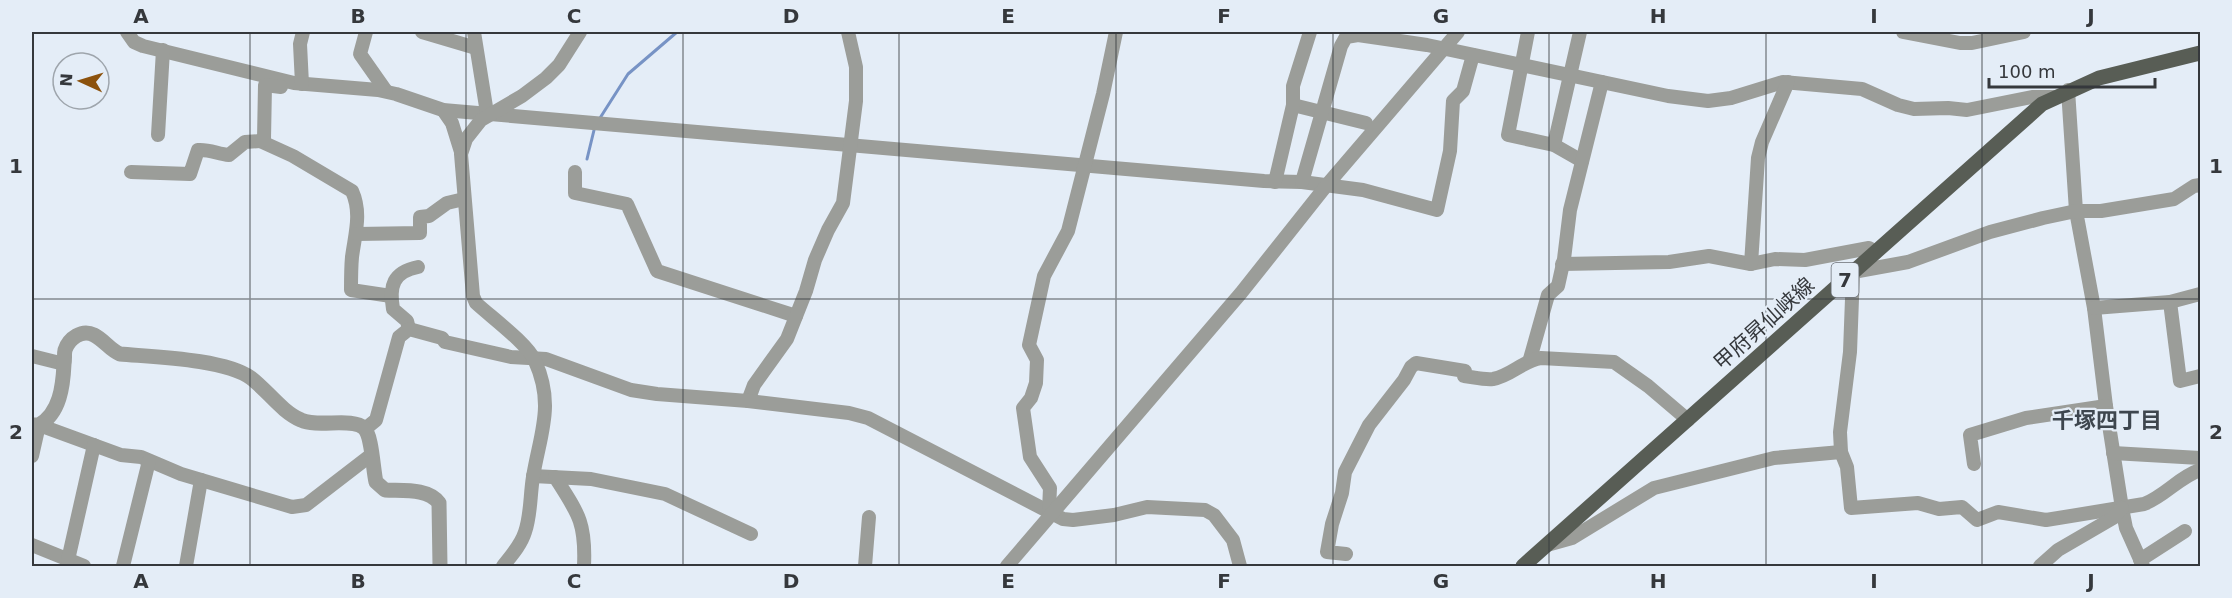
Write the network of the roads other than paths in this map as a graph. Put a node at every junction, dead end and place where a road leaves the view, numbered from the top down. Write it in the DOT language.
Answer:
graph roads {
  1 [pos="127,32"];
  2 [pos="303,32"];
  3 [pos="366,32"];
  4 [pos="422,32"];
  5 [pos="474,32"];
  6 [pos="580,32"];
  7 [pos="848,32"];
  8 [pos="1116,32"];
  9 [pos="1310,32"];
  10 [pos="1458,32"];
  11 [pos="1528,32"];
  12 [pos="1580,32"];
  13 [pos="1904,32"];
  14 [pos="2024,32"];
  15 [pos="476,48"];
  16 [pos="1443,48"];
  17 [pos="163,50"];
  18 [pos="2200,53"];
  19 [pos="1473,55"];
  20 [pos="1522,65"];
  21 [pos="1571,75"];
  22 [pos="1602,82"];
  23 [pos="1788,82"];
  24 [pos="296,83"];
  25 [pos="386,91"];
  26 [pos="2062,94"];
  27 [pos="1293,105"];
  28 [pos="443,110"];
  29 [pos="1322,111"];
  30 [pos="490,113"];
  31 [pos="1366,123"];
  32 [pos="158,135"];
  33 [pos="260,141"];
  34 [pos="848,146"];
  35 [pos="1554,146"];
  36 [pos="461,154"];
  37 [pos="1582,161"];
  38 [pos="1085,166"];
  39 [pos="131,172"];
  40 [pos="575,172"];
  41 [pos="1275,182"];
  42 [pos="1302,182"];
  43 [pos="2199,185"];
  44 [pos="1326,186"];
  45 [pos="464,199"];
  46 [pos="2200,200"];
  47 [pos="2076,211"];
  48 [pos="357,234"];
  49 [pos="1875,253"];
  50 [pos="1562,264"];
  51 [pos="1751,264"];
  52 [pos="418,267"];
  53 [pos="1853,272"];
  54 [pos="2200,294"];
  55 [pos="391,296"];
  56 [pos="2170,302"];
  57 [pos="2094,308"];
  58 [pos="796,316"];
  59 [pos="409,329"];
  60 [pos="32,356"];
  61 [pos="535,359"];
  62 [pos="1530,360"];
  63 [pos="64,364"];
  64 [pos="2200,376"];
  65 [pos="748,400"];
  66 [pos="2106,406"];
  67 [pos="1688,420"];
  68 [pos="35,425"];
  69 [pos="365,429"];
  70 [pos="94,445"];
  71 [pos="1841,452"];
  72 [pos="2113,453"];
  73 [pos="371,455"];
  74 [pos="32,456"];
  75 [pos="2200,458"];
  76 [pos="149,461"];
  77 [pos="1974,464"];
  78 [pos="2200,470"];
  79 [pos="533,476"];
  80 [pos="555,477"];
  81 [pos="201,480"];
  82 [pos="2122,508"];
  83 [pos="1050,511"];
  84 [pos="869,517"];
  85 [pos="2185,531"];
  86 [pos="752,534"];
  87 [pos="32,545"];
  88 [pos="1547,545"];
  89 [pos="1346,554"];
  90 [pos="68,560"];
  91 [pos="2141,563"];
  92 [pos="84,567"];
  93 [pos="123,567"];
  94 [pos="186,567"];
  95 [pos="440,567"];
  96 [pos="503,567"];
  97 [pos="584,567"];
  98 [pos="865,567"];
  99 [pos="1007,567"];
  100 [pos="1240,567"];
  101 [pos="1523,567"];
  102 [pos="2040,567"];
  1 -- 17 [label="street"];
  2 -- 24 [label="street"];
  3 -- 25 [label="street"];
  4 -- 15 [label="street"];
  5 -- 15 [label="street"];
  6 -- 30 [label="street"];
  7 -- 34 [label="street"];
  8 -- 38 [label="street"];
  9 -- 27 [label="street"];
  10 -- 16 [label="street"];
  11 -- 20 [label="street"];
  12 -- 21 [label="street"];
  13 -- 14 [label="street"];
  15 -- 30 [label="street"];
  16 -- 19 [label="street"];
  16 -- 29 [label="street"];
  16 -- 44 [label="street"];
  17 -- 24 [label="street"];
  17 -- 32 [label="street"];
  18 -- 26 [label="main road, 甲府昇仙峡線 / 7"];
  19 -- 20 [label="street"];
  19 -- 44 [label="street"];
  20 -- 21 [label="street"];
  20 -- 35 [label="street"];
  21 -- 22 [label="street"];
  21 -- 35 [label="street"];
  22 -- 23 [label="street"];
  22 -- 37 [label="street"];
  23 -- 26 [label="street"];
  23 -- 51 [label="street"];
  24 -- 25 [label="street"];
  24 -- 33 [label="street"];
  25 -- 28 [label="street"];
  26 -- 47 [label="street"];
  26 -- 49 [label="main road, 甲府昇仙峡線 / 7"];
  27 -- 29 [label="street"];
  27 -- 41 [label="street"];
  28 -- 30 [label="street"];
  28 -- 36 [label="street"];
  29 -- 31 [label="street"];
  29 -- 42 [label="street"];
  30 -- 34 [label="street"];
  30 -- 36 [label="street"];
  33 -- 39 [label="street"];
  33 -- 48 [label="street"];
  34 -- 38 [label="street"];
  34 -- 58 [label="street"];
  35 -- 37 [label="street"];
  36 -- 45 [label="street"];
  37 -- 50 [label="street"];
  38 -- 41 [label="street"];
  38 -- 83 [label="street"];
  40 -- 58 [label="street"];
  41 -- 42 [label="street"];
  42 -- 44 [label="street"];
  43 -- 46 [label="street"];
  43 -- 47 [label="street"];
  44 -- 83 [label="street"];
  45 -- 48 [label="street"];
  45 -- 61 [label="street"];
  47 -- 53 [label="street"];
  47 -- 57 [label="street"];
  48 -- 55 [label="street"];
  49 -- 51 [label="street"];
  49 -- 53 [label="main road, 甲府昇仙峡線 / 7"];
  50 -- 51 [label="street"];
  50 -- 62 [label="street"];
  52 -- 55 [label="street"];
  53 -- 67 [label="main road, 甲府昇仙峡線 / 7"];
  53 -- 71 [label="street"];
  54 -- 56 [label="street"];
  55 -- 59 [label="street"];
  56 -- 57 [label="street"];
  56 -- 64 [label="street"];
  57 -- 66 [label="street"];
  58 -- 65 [label="street"];
  59 -- 61 [label="street"];
  59 -- 69 [label="street"];
  60 -- 63 [label="street"];
  61 -- 65 [label="street"];
  61 -- 79 [label="street"];
  62 -- 67 [label="street"];
  62 -- 89 [label="street"];
  63 -- 68 [label="street"];
  63 -- 69 [label="street"];
  65 -- 83 [label="street"];
  66 -- 72 [label="street"];
  66 -- 77 [label="street"];
  67 -- 88 [label="main road, 甲府昇仙峡線 / 7"];
  68 -- 70 [label="street"];
  68 -- 74 [label="street"];
  69 -- 73 [label="street"];
  70 -- 76 [label="street"];
  70 -- 90 [label="street"];
  71 -- 82 [label="street"];
  71 -- 88 [label="street"];
  72 -- 75 [label="street"];
  72 -- 82 [label="street"];
  73 -- 81 [label="street"];
  73 -- 95 [label="street"];
  76 -- 81 [label="street"];
  76 -- 93 [label="street"];
  78 -- 82 [label="street"];
  79 -- 80 [label="street"];
  79 -- 96 [label="street"];
  80 -- 86 [label="street"];
  80 -- 97 [label="street"];
  81 -- 94 [label="street"];
  82 -- 91 [label="street"];
  82 -- 102 [label="street"];
  83 -- 99 [label="street"];
  83 -- 100 [label="street"];
  84 -- 98 [label="street"];
  85 -- 91 [label="street"];
  87 -- 90 [label="street"];
  88 -- 101 [label="main road, 甲府昇仙峡線 / 7"];
  90 -- 92 [label="street"];
}
